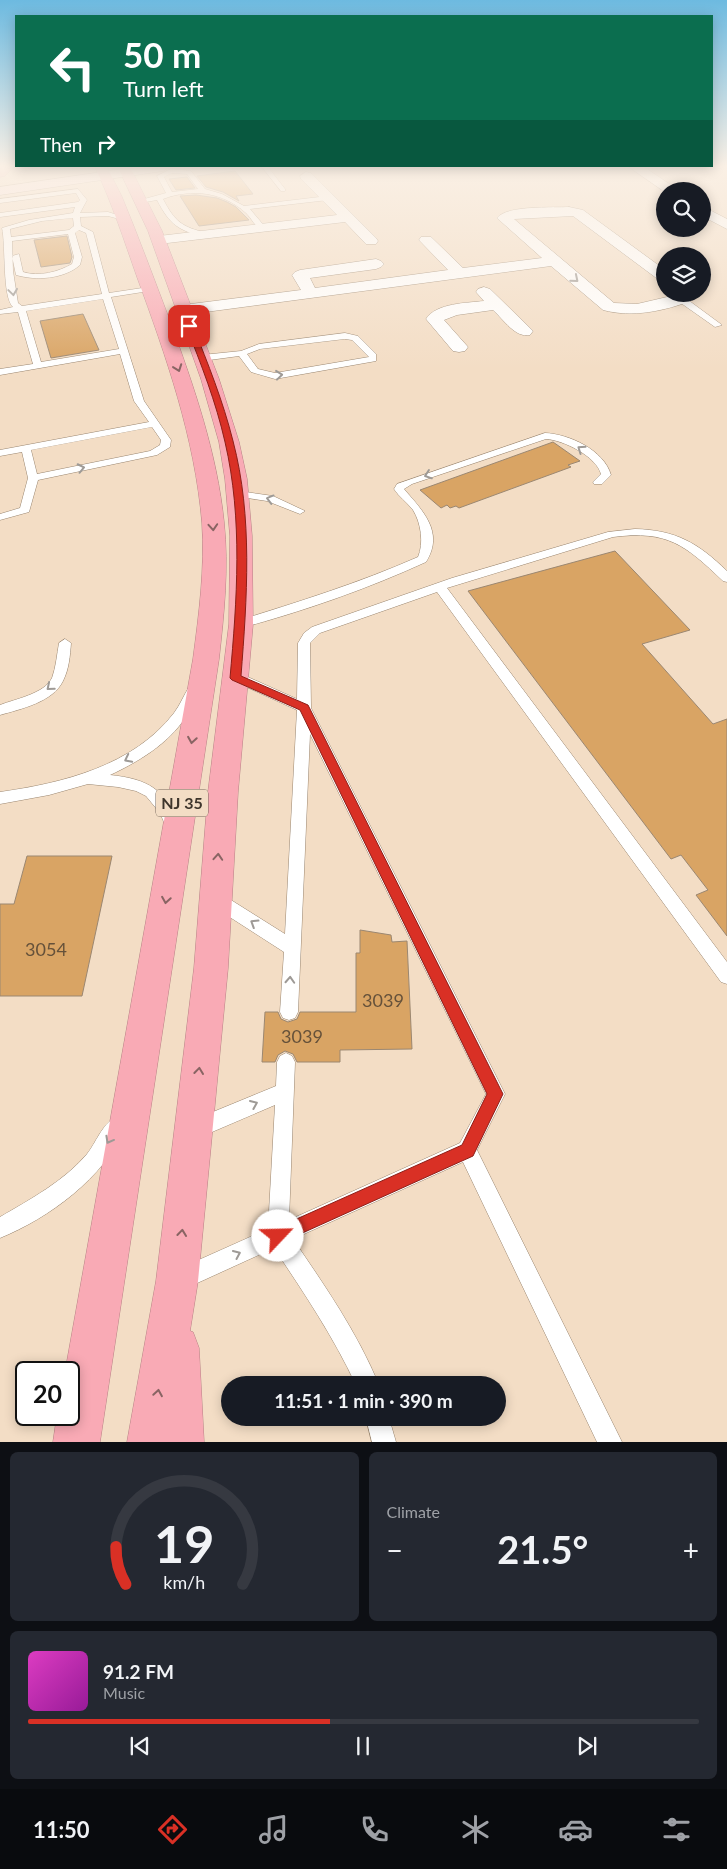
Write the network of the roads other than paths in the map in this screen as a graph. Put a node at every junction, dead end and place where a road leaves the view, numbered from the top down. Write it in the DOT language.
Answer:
graph roads {
  1 [pos="8,234"];
  2 [pos="39,234"];
  3 [pos="75,234"];
  4 [pos="90,234"];
  5 [pos="138,234"];
  6 [pos="147,234"];
  7 [pos="364,234"];
  8 [pos="523,234"];
  9 [pos="608,234"];
  10 [pos="9,238"];
  11 [pos="426,240"];
  12 [pos="370,241"];
  13 [pos="10,250"];
  14 [pos="554,260"];
  15 [pos="376,264"];
  16 [pos="656,269"];
  17 [pos="463,274"];
  18 [pos="149,289"];
  19 [pos="312,294"];
  20 [pos="106,295"];
  21 [pos="660,302"];
  22 [pos="691,302"];
  23 [pos="498,304"];
  24 [pos="21,309"];
  25 [pos="183,310"];
  26 [pos="0,312"];
  27 [pos="718,325"];
  28 [pos="524,331"];
  29 [pos="459,347"];
  30 [pos="124,351"];
  31 [pos="242,353"];
  32 [pos="202,358"];
  33 [pos="38,366"];
  34 [pos="0,372"];
  35 [pos="154,424"];
  36 [pos="26,449"];
  37 [pos="0,453"];
  38 [pos="33,478"];
  39 [pos="598,482"];
  40 [pos="238,494"];
  41 [pos="300,511"];
  42 [pos="0,517"];
  43 [pos="727,578"];
  44 [pos="440,587"];
  45 [pos="241,624"];
  46 [pos="65,643"];
  47 [pos="203,671"];
  48 [pos="236,678"];
  49 [pos="304,708"];
  50 [pos="0,710"];
  51 [pos="90,779"];
  52 [pos="0,798"];
  53 [pos="176,839"];
  54 [pos="215,899"];
  55 [pos="292,948"];
  56 [pos="727,976"];
  57 [pos="289,1012"];
  58 [pos="286,1062"];
  59 [pos="136,1080"];
  60 [pos="285,1091"];
  61 [pos="193,1130"];
  62 [pos="467,1150"];
  63 [pos="0,1228"];
  64 [pos="278,1236"];
  65 [pos="175,1290"];
  66 [pos="364,1376"];
  67 [pos="380,1426"];
  68 [pos="76,1442"];
  69 [pos="150,1442"];
  70 [pos="181,1442"];
  71 [pos="384,1442"];
  72 [pos="610,1442"];
  1 -- 10 [label="lane"];
  2 -- 10 [label="lane"];
  3 -- 13 [label="lane"];
  4 -- 20 [label="lane"];
  5 -- 18 [label="highway, NJ 35"];
  6 -- 25 [label="highway, NJ 35"];
  7 -- 12 [label="street"];
  8 -- 14 [label="street"];
  9 -- 16 [label="street"];
  10 -- 13 [label="lane"];
  11 -- 17 [label="street"];
  13 -- 24 [label="lane, one-way"];
  14 -- 17 [label="street"];
  14 -- 21 [label="street, one-way"];
  15 -- 19 [label="street"];
  17 -- 19 [label="street"];
  17 -- 23 [label="street"];
  18 -- 20 [label="lane"];
  18 -- 47 [label="highway, NJ 35, one-way"];
  19 -- 25 [label="street"];
  20 -- 24 [label="lane"];
  20 -- 30 [label="lane"];
  22 -- 27 [label="lane"];
  23 -- 28 [label="street"];
  23 -- 29 [label="street"];
  24 -- 26 [label="lane"];
  24 -- 33 [label="lane"];
  25 -- 32 [label="highway, NJ 35"];
  30 -- 33 [label="lane"];
  30 -- 35 [label="lane"];
  31 -- 31 [label="lane, one-way"];
  31 -- 32 [label="lane"];
  32 -- 40 [label="highway, NJ 35"];
  33 -- 34 [label="lane"];
  35 -- 36 [label="lane"];
  38 -- 35 [label="lane, one-way"];
  36 -- 37 [label="lane"];
  36 -- 38 [label="lane"];
  38 -- 42 [label="lane"];
  39 -- 45 [label="lane, one-way"];
  41 -- 40 [label="lane, one-way"];
  40 -- 45 [label="highway, NJ 35"];
  43 -- 44 [label="lane"];
  44 -- 49 [label="lane"];
  44 -- 56 [label="lane"];
  45 -- 48 [label="highway, NJ 35"];
  46 -- 50 [label="lane, one-way"];
  47 -- 51 [label="lane, one-way"];
  47 -- 53 [label="highway, NJ 35, one-way"];
  48 -- 49 [label="lane"];
  54 -- 48 [label="highway, NJ 35, one-way"];
  49 -- 55 [label="lane"];
  49 -- 62 [label="lane"];
  51 -- 52 [label="lane"];
  51 -- 53 [label="lane"];
  53 -- 59 [label="highway, NJ 35, one-way"];
  55 -- 54 [label="lane, one-way"];
  61 -- 54 [label="highway, NJ 35, one-way"];
  57 -- 55 [label="lane, one-way"];
  58 -- 60 [label="lane"];
  59 -- 63 [label="lane, one-way"];
  59 -- 68 [label="highway, NJ 35"];
  61 -- 60 [label="lane, one-way"];
  60 -- 64 [label="lane"];
  65 -- 61 [label="highway, NJ 35, one-way"];
  62 -- 64 [label="lane"];
  62 -- 72 [label="lane"];
  65 -- 64 [label="lane, one-way"];
  64 -- 66 [label="lane"];
  69 -- 65 [label="highway, NJ 35, one-way"];
  65 -- 70 [label="highway"];
  67 -- 71 [label="lane"];
}
